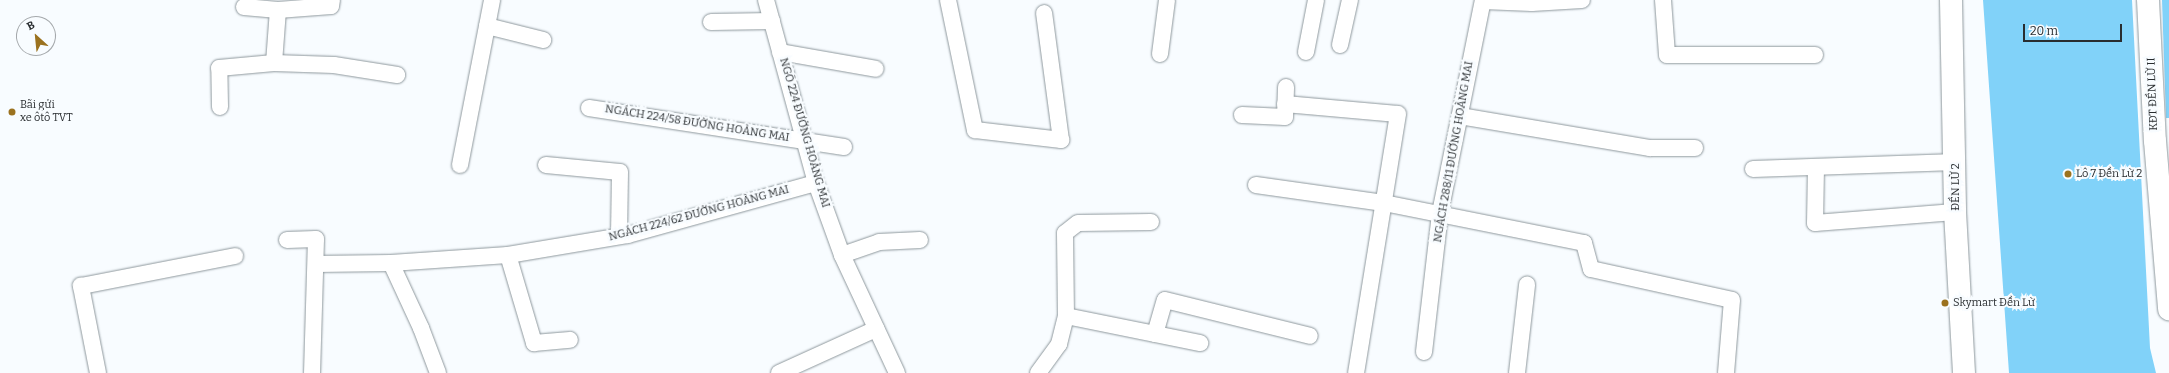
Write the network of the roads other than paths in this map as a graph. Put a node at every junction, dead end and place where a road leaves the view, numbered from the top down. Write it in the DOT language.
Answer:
graph roads {
  1 [pos="332,0"];
  2 [pos="492,0"];
  3 [pos="766,0"];
  4 [pos="948,0"];
  5 [pos="1167,0"];
  6 [pos="1316,0"];
  7 [pos="1350,0"];
  8 [pos="1483,0"];
  9 [pos="1582,0"];
  10 [pos="1662,0"];
  11 [pos="1951,0"];
  12 [pos="2148,0"];
  13 [pos="244,7"];
  14 [pos="278,10"];
  15 [pos="1044,13"];
  16 [pos="772,21"];
  17 [pos="711,22"];
  18 [pos="487,26"];
  19 [pos="543,40"];
  20 [pos="1340,45"];
  21 [pos="780,52"];
  22 [pos="1306,52"];
  23 [pos="1160,54"];
  24 [pos="1815,55"];
  25 [pos="274,63"];
  26 [pos="876,69"];
  27 [pos="397,75"];
  28 [pos="1286,87"];
  29 [pos="1285,104"];
  30 [pos="220,107"];
  31 [pos="589,108"];
  32 [pos="1242,115"];
  33 [pos="1460,116"];
  34 [pos="2162,140"];
  35 [pos="804,141"];
  36 [pos="844,147"];
  37 [pos="1695,148"];
  38 [pos="1956,162"];
  39 [pos="460,165"];
  40 [pos="546,165"];
  41 [pos="1816,166"];
  42 [pos="1753,169"];
  43 [pos="816,183"];
  44 [pos="1256,185"];
  45 [pos="1384,203"];
  46 [pos="1956,212"];
  47 [pos="1440,213"];
  48 [pos="1151,222"];
  49 [pos="619,236"];
  50 [pos="286,240"];
  51 [pos="920,240"];
  52 [pos="508,255"];
  53 [pos="842,255"];
  54 [pos="235,256"];
  55 [pos="316,264"];
  56 [pos="391,264"];
  57 [pos="1526,285"];
  58 [pos="2169,309"];
  59 [pos="1066,316"];
  60 [pos="876,329"];
  61 [pos="1155,334"];
  62 [pos="1310,336"];
  63 [pos="570,340"];
  64 [pos="1200,343"];
  65 [pos="1424,352"];
  66 [pos="98,373"];
  67 [pos="312,373"];
  68 [pos="438,373"];
  69 [pos="780,373"];
  70 [pos="898,373"];
  71 [pos="1038,373"];
  72 [pos="1356,373"];
  73 [pos="1517,373"];
  74 [pos="1726,373"];
  75 [pos="1964,373"];
  1 -- 14 [label="lane"];
  2 -- 18 [label="lane"];
  3 -- 16 [label="lane, NGÕ 224 ĐƯỜNG HOÀNG MAI"];
  4 -- 15 [label="lane"];
  5 -- 23 [label="lane"];
  6 -- 22 [label="lane"];
  7 -- 20 [label="lane"];
  8 -- 9 [label="lane"];
  8 -- 33 [label="lane, NGÁCH 288/11 ĐƯỜNG HOÀNG MAI"];
  10 -- 24 [label="lane"];
  11 -- 38 [label="street, ĐỀN LỪ 2"];
  12 -- 34 [label="street, KĐT ĐỀN LỪ II"];
  13 -- 14 [label="lane"];
  14 -- 25 [label="lane"];
  16 -- 17 [label="lane"];
  16 -- 21 [label="lane, NGÕ 224 ĐƯỜNG HOÀNG MAI"];
  18 -- 19 [label="lane"];
  18 -- 39 [label="lane"];
  21 -- 26 [label="lane"];
  21 -- 35 [label="lane, NGÕ 224 ĐƯỜNG HOÀNG MAI"];
  25 -- 27 [label="lane"];
  25 -- 30 [label="lane"];
  28 -- 29 [label="lane"];
  29 -- 32 [label="lane"];
  29 -- 45 [label="lane"];
  31 -- 35 [label="lane, NGÁCH 224/58 ĐƯỜNG HOÀNG MAI"];
  33 -- 37 [label="lane"];
  33 -- 47 [label="lane, NGÁCH 288/11 ĐƯỜNG HOÀNG MAI"];
  34 -- 58 [label="street, KĐT ĐỀN LỪ II"];
  35 -- 36 [label="lane, NGÁCH 224/58 ĐƯỜNG HOÀNG MAI"];
  35 -- 43 [label="lane, NGÕ 224 ĐƯỜNG HOÀNG MAI"];
  38 -- 41 [label="lane"];
  38 -- 46 [label="street, ĐỀN LỪ 2"];
  40 -- 49 [label="lane"];
  41 -- 42 [label="lane"];
  41 -- 46 [label="lane"];
  43 -- 49 [label="lane, NGÁCH 224/62 ĐƯỜNG HOÀNG MAI"];
  43 -- 53 [label="lane, NGÕ 224 ĐƯỜNG HOÀNG MAI"];
  44 -- 45 [label="lane"];
  45 -- 47 [label="lane"];
  45 -- 72 [label="lane"];
  46 -- 75 [label="street, ĐỀN LỪ 2"];
  47 -- 65 [label="lane, NGÁCH 288/11 ĐƯỜNG HOÀNG MAI"];
  47 -- 74 [label="lane"];
  48 -- 59 [label="lane"];
  49 -- 52 [label="lane, NGÁCH 224/62 ĐƯỜNG HOÀNG MAI"];
  50 -- 55 [label="lane"];
  51 -- 53 [label="lane"];
  52 -- 56 [label="lane, NGÁCH 224/62 ĐƯỜNG HOÀNG MAI"];
  52 -- 63 [label="lane"];
  53 -- 60 [label="lane, NGÕ 224 ĐƯỜNG HOÀNG MAI"];
  54 -- 66 [label="lane"];
  55 -- 56 [label="lane, NGÁCH 224/62 ĐƯỜNG HOÀNG MAI"];
  55 -- 67 [label="lane"];
  56 -- 68 [label="lane"];
  57 -- 73 [label="lane"];
  59 -- 61 [label="lane"];
  59 -- 71 [label="lane"];
  60 -- 69 [label="lane"];
  60 -- 70 [label="lane, NGÕ 224 ĐƯỜNG HOÀNG MAI"];
  61 -- 62 [label="lane"];
  61 -- 64 [label="lane"];
}
